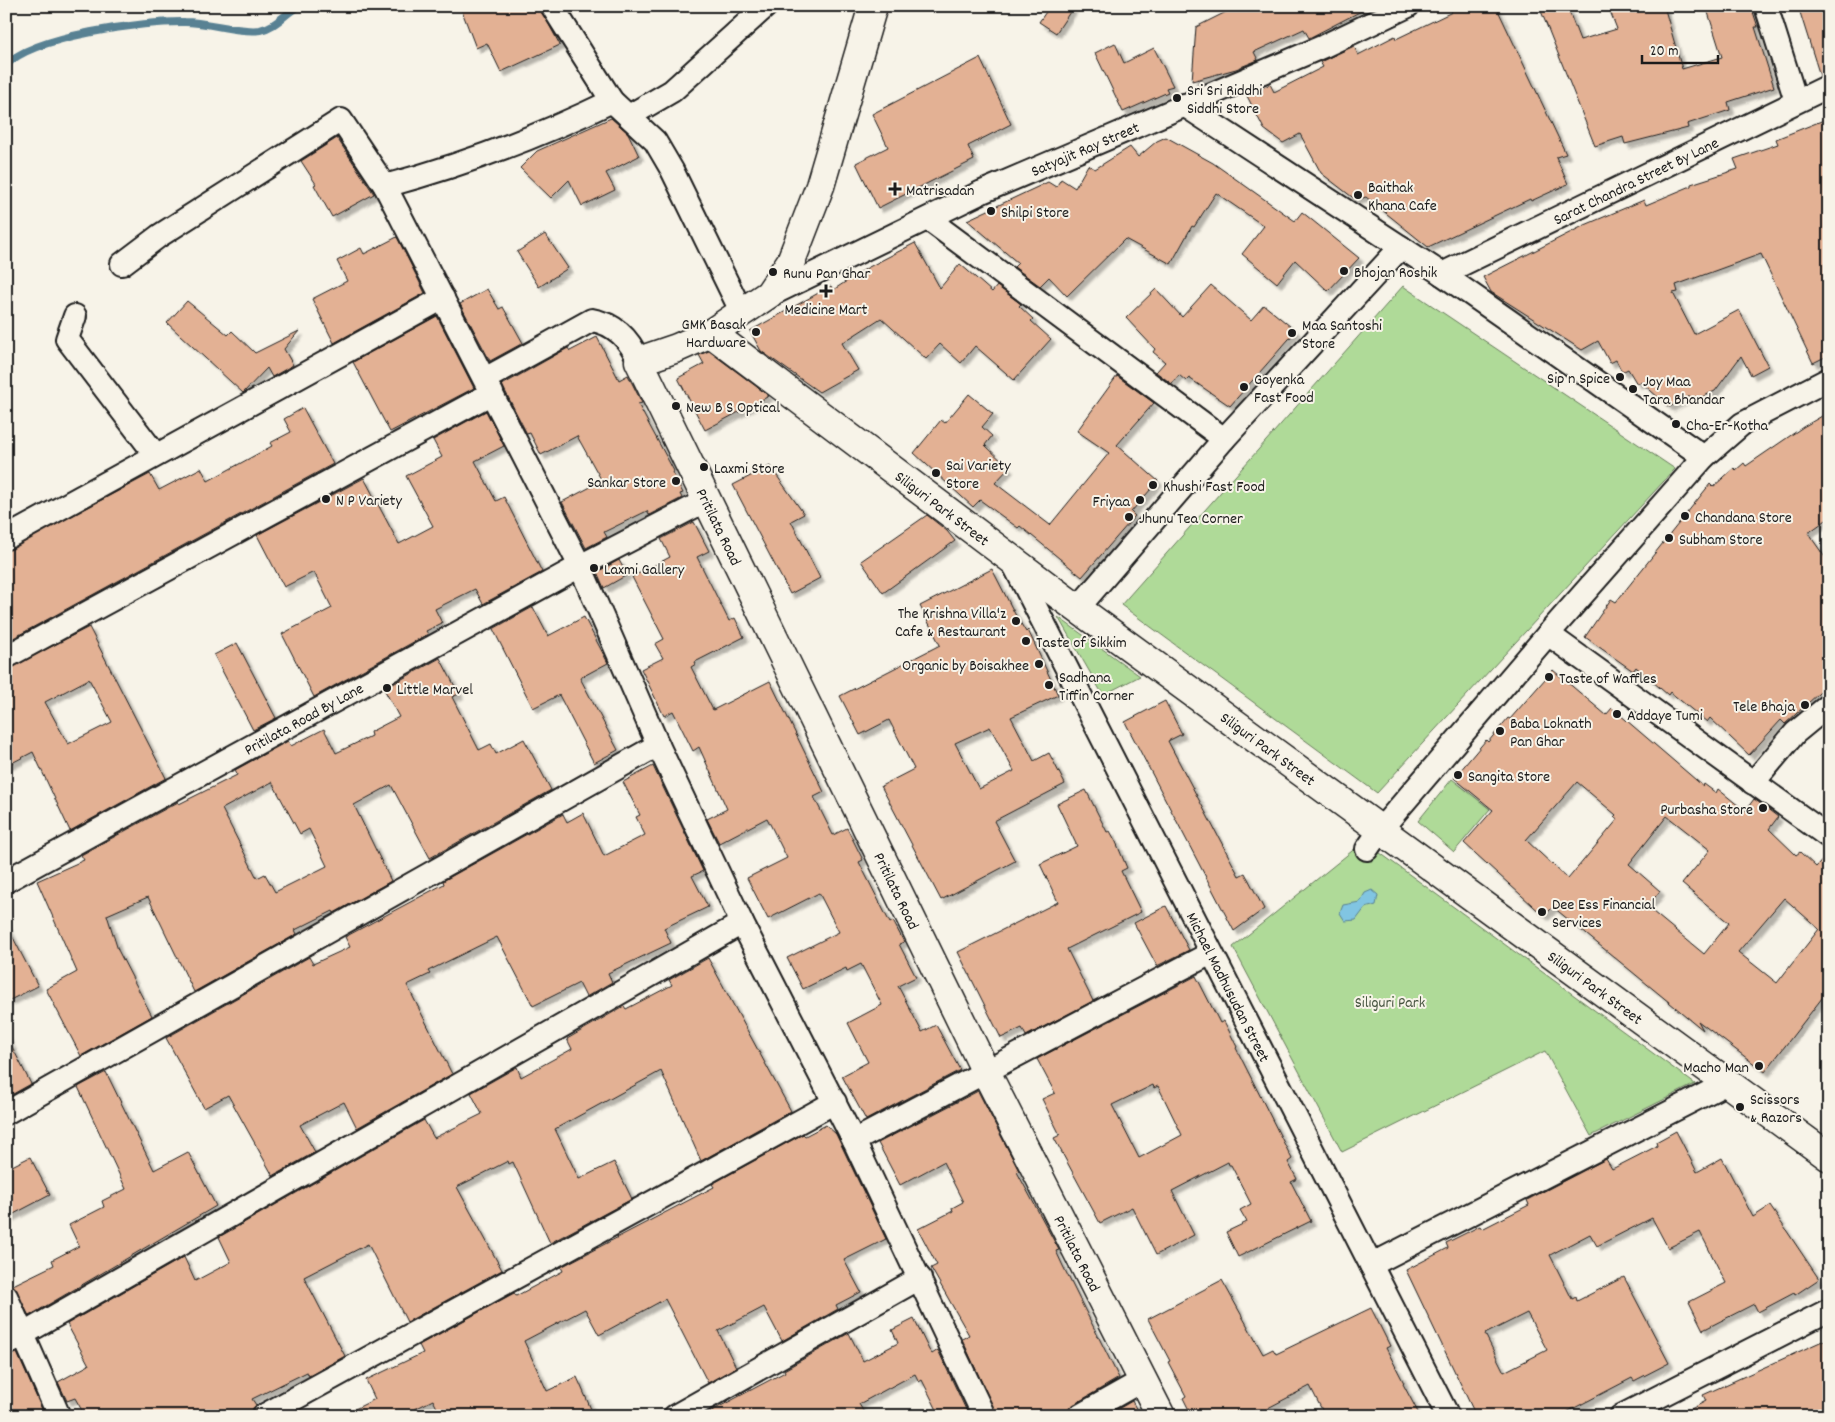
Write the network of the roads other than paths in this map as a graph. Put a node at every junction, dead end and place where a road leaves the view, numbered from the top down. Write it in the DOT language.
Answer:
graph roads {
  1 [pos="552,6"];
  2 [pos="766,6"];
  3 [pos="873,6"];
  4 [pos="1408,6"];
  5 [pos="1766,6"];
  6 [pos="1829,86"];
  7 [pos="612,101"];
  8 [pos="1796,101"];
  9 [pos="1184,105"];
  10 [pos="629,116"];
  11 [pos="385,186"];
  12 [pos="928,219"];
  13 [pos="1402,248"];
  14 [pos="122,264"];
  15 [pos="1442,274"];
  16 [pos="443,298"];
  17 [pos="753,306"];
  18 [pos="75,316"];
  19 [pos="711,333"];
  20 [pos="639,361"];
  21 [pos="1829,379"];
  22 [pos="489,386"];
  23 [pos="1224,439"];
  24 [pos="155,454"];
  25 [pos="1704,458"];
  26 [pos="707,500"];
  27 [pos="6,538"];
  28 [pos="1010,557"];
  29 [pos="580,566"];
  30 [pos="1078,608"];
  31 [pos="1548,634"];
  32 [pos="6,657"];
  33 [pos="1829,706"];
  34 [pos="658,745"];
  35 [pos="1753,783"];
  36 [pos="1829,837"];
  37 [pos="1374,839"];
  38 [pos="6,881"];
  39 [pos="742,923"];
  40 [pos="1211,953"];
  41 [pos="986,1072"];
  42 [pos="1729,1082"];
  43 [pos="835,1102"];
  44 [pos="6,1113"];
  45 [pos="854,1141"];
  46 [pos="1829,1157"];
  47 [pos="1371,1265"];
  48 [pos="920,1278"];
  49 [pos="6,1296"];
  50 [pos="1829,1310"];
  51 [pos="14,1340"];
  52 [pos="1142,1380"];
  53 [pos="59,1416"];
  54 [pos="263,1416"];
  55 [pos="675,1416"];
  56 [pos="984,1416"];
  57 [pos="1079,1416"];
  58 [pos="1161,1416"];
  59 [pos="1448,1416"];
  60 [pos="1621,1416"];
  1 -- 7 [label="street"];
  2 -- 10 [label="street"];
  3 -- 17 [label="street"];
  4 -- 9 [label="street, Satyajit Ray Street"];
  5 -- 8 [label="street"];
  6 -- 8 [label="street, Sarat Chandra Street By Lane"];
  7 -- 10 [label="street"];
  7 -- 11 [label="street"];
  8 -- 15 [label="street, Sarat Chandra Street By Lane"];
  9 -- 12 [label="street, Satyajit Ray Street"];
  9 -- 13 [label="street"];
  10 -- 17 [label="street"];
  11 -- 14 [label="street"];
  11 -- 16 [label="street"];
  12 -- 17 [label="street, Satyajit Ray Street"];
  12 -- 23 [label="street"];
  13 -- 15 [label="street"];
  13 -- 23 [label="street"];
  15 -- 25 [label="street"];
  16 -- 22 [label="street"];
  16 -- 24 [label="street"];
  17 -- 19 [label="street"];
  18 -- 24 [label="street"];
  19 -- 20 [label="street"];
  19 -- 28 [label="street, Siliguri Park Street"];
  20 -- 22 [label="street"];
  20 -- 26 [label="street, Pritilata Road"];
  21 -- 25 [label="street"];
  22 -- 29 [label="street"];
  22 -- 32 [label="street"];
  23 -- 30 [label="street"];
  24 -- 27 [label="street"];
  25 -- 31 [label="street"];
  26 -- 29 [label="street, Pritilata Road By Lane"];
  26 -- 41 [label="street, Pritilata Road"];
  28 -- 30 [label="street, Siliguri Park Street"];
  28 -- 40 [label="street, Michael Madhusudan Street"];
  29 -- 34 [label="street"];
  29 -- 38 [label="street, Pritilata Road By Lane"];
  30 -- 37 [label="street, Siliguri Park Street"];
  31 -- 35 [label="street"];
  31 -- 37 [label="street"];
  33 -- 35 [label="street"];
  34 -- 39 [label="street"];
  34 -- 44 [label="street"];
  35 -- 36 [label="street"];
  37 -- 42 [label="street, Siliguri Park Street"];
  39 -- 43 [label="street"];
  39 -- 51 [label="street"];
  40 -- 41 [label="street"];
  40 -- 47 [label="street, Michael Madhusudan Street"];
  41 -- 45 [label="street"];
  41 -- 52 [label="street, Pritilata Road"];
  42 -- 46 [label="street, Siliguri Park Street"];
  42 -- 47 [label="street"];
  43 -- 45 [label="street"];
  43 -- 54 [label="street"];
  45 -- 48 [label="street"];
  47 -- 59 [label="street, Michael Madhusudan Street"];
  48 -- 55 [label="street"];
  48 -- 56 [label="street"];
  49 -- 51 [label="street"];
  50 -- 60 [label="street"];
  51 -- 53 [label="street"];
  52 -- 57 [label="street"];
  52 -- 58 [label="street, Pritilata Road"];
}
